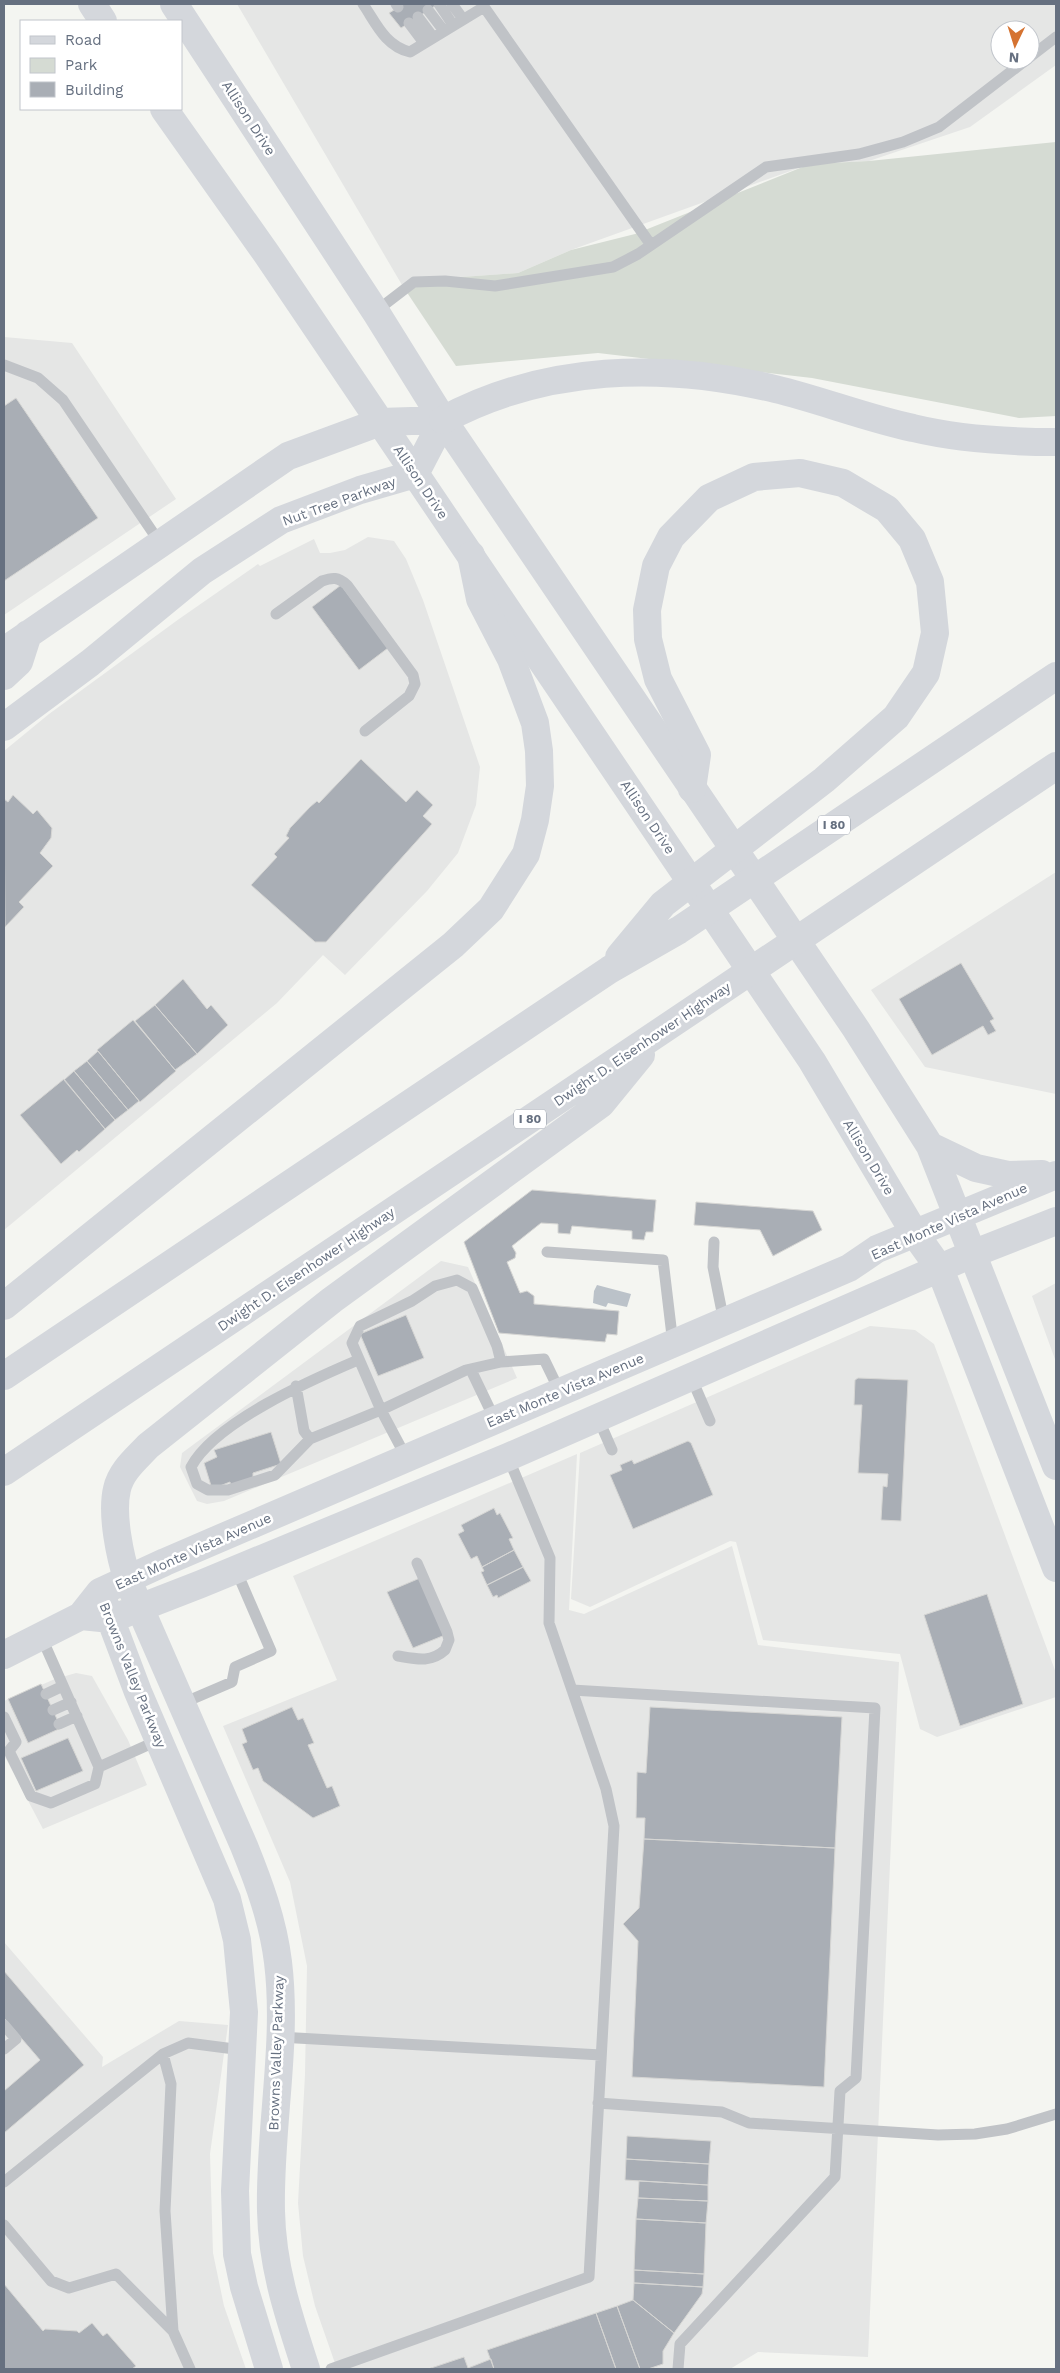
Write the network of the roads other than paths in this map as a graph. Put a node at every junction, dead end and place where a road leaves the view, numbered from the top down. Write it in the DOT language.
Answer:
graph roads {
  1 [pos="92,4"];
  2 [pos="174,4"];
  3 [pos="362,4"];
  4 [pos="439,4"];
  5 [pos="452,4"];
  6 [pos="483,5"];
  7 [pos="102,20"];
  8 [pos="453,25"];
  9 [pos="1056,37"];
  10 [pos="428,40"];
  11 [pos="1040,49"];
  12 [pos="1013,70"];
  13 [pos="165,110"];
  14 [pos="651,246"];
  15 [pos="377,314"];
  16 [pos="4,365"];
  17 [pos="443,420"];
  18 [pos="380,422"];
  19 [pos="1056,442"];
  20 [pos="415,474"];
  21 [pos="160,543"];
  22 [pos="471,555"];
  23 [pos="276,614"];
  24 [pos="28,634"];
  25 [pos="4,651"];
  26 [pos="4,676"];
  27 [pos="1056,676"];
  28 [pos="4,727"];
  29 [pos="365,730"];
  30 [pos="1056,766"];
  31 [pos="692,789"];
  32 [pos="609,970"];
  33 [pos="659,1032"];
  34 [pos="930,1146"];
  35 [pos="1056,1174"];
  36 [pos="958,1216"];
  37 [pos="1056,1221"];
  38 [pos="914,1234"];
  39 [pos="714,1242"];
  40 [pos="547,1252"];
  41 [pos="972,1254"];
  42 [pos="940,1269"];
  43 [pos="4,1306"];
  44 [pos="724,1322"];
  45 [pos="673,1344"];
  46 [pos="358,1360"];
  47 [pos="501,1362"];
  48 [pos="471,1370"];
  49 [pos="612,1370"];
  50 [pos="4,1376"];
  51 [pos="692,1377"];
  52 [pos="296,1386"];
  53 [pos="561,1392"];
  54 [pos="381,1410"];
  55 [pos="598,1418"];
  56 [pos="495,1420"];
  57 [pos="710,1421"];
  58 [pos="310,1440"];
  59 [pos="612,1450"];
  60 [pos="508,1457"];
  61 [pos="407,1459"];
  62 [pos="1056,1466"];
  63 [pos="4,1472"];
  64 [pos="361,1518"];
  65 [pos="417,1563"];
  66 [pos="1056,1568"];
  67 [pos="236,1570"];
  68 [pos="128,1581"];
  69 [pos="100,1592"];
  70 [pos="140,1607"];
  71 [pos="81,1616"];
  72 [pos="111,1619"];
  73 [pos="41,1636"];
  74 [pos="4,1655"];
  75 [pos="398,1656"];
  76 [pos="63,1686"];
  77 [pos="572,1690"];
  78 [pos="46,1694"];
  79 [pos="71,1702"];
  80 [pos="183,1702"];
  81 [pos="53,1710"];
  82 [pos="77,1716"];
  83 [pos="11,1723"];
  84 [pos="59,1724"];
  85 [pos="159,1740"];
  86 [pos="99,1767"];
  87 [pos="4,2025"];
  88 [pos="279,2037"];
  89 [pos="4,2049"];
  90 [pos="242,2050"];
  91 [pos="163,2054"];
  92 [pos="601,2055"];
  93 [pos="598,2103"];
  94 [pos="1056,2114"];
  95 [pos="837,2129"];
  96 [pos="272,2167"];
  97 [pos="4,2182"];
  98 [pos="4,2225"];
  99 [pos="237,2254"];
  100 [pos="174,2331"];
  101 [pos="190,2369"];
  102 [pos="269,2369"];
  103 [pos="292,2369"];
  104 [pos="306,2369"];
  105 [pos="331,2369"];
  106 [pos="678,2369"];
  1 -- 7 [label="main road"];
  2 -- 15 [label="main road, Allison Drive"];
  3 -- 10 [label="lane"];
  4 -- 8 [label="lane"];
  5 -- 8 [label="lane"];
  6 -- 8 [label="lane"];
  6 -- 14 [label="lane"];
  8 -- 10 [label="lane"];
  8 -- 10 [label="lane"];
  9 -- 11 [label="lane"];
  12 -- 14 [label="lane"];
  13 -- 18 [label="main road, Allison Drive"];
  14 -- 15 [label="lane"];
  15 -- 17 [label="main road, Allison Drive"];
  16 -- 21 [label="lane"];
  17 -- 18 [label="main road"];
  17 -- 19 [label="main road"];
  17 -- 20 [label="main road"];
  17 -- 31 [label="main road, Allison Drive"];
  18 -- 20 [label="main road, Allison Drive"];
  18 -- 21 [label="main road"];
  20 -- 22 [label="main road, Allison Drive"];
  20 -- 28 [label="main road, Nut Tree Parkway"];
  21 -- 24 [label="main road"];
  22 -- 38 [label="main road, Allison Drive"];
  22 -- 43 [label="main road"];
  23 -- 29 [label="lane"];
  24 -- 25 [label="main road"];
  24 -- 26 [label="main road"];
  27 -- 32 [label="main road, I 80"];
  30 -- 33 [label="main road, Dwight D. Eisenhower Highway / I 80"];
  31 -- 32 [label="main road"];
  31 -- 34 [label="main road, Allison Drive"];
  32 -- 50 [label="main road, I 80"];
  33 -- 63 [label="main road, Dwight D. Eisenhower Highway / I 80"];
  33 -- 68 [label="main road, Browns Valley Parkway"];
  34 -- 35 [label="main road"];
  34 -- 36 [label="main road, Allison Drive"];
  35 -- 36 [label="main road, East Monte Vista Avenue"];
  36 -- 38 [label="main road, East Monte Vista Avenue"];
  36 -- 41 [label="main road, Allison Drive"];
  37 -- 41 [label="main road"];
  38 -- 42 [label="main road, Allison Drive"];
  38 -- 44 [label="main road, East Monte Vista Avenue"];
  39 -- 44 [label="lane"];
  40 -- 45 [label="lane"];
  41 -- 42 [label="main road"];
  41 -- 62 [label="main road, Allison Drive"];
  42 -- 51 [label="main road"];
  42 -- 66 [label="main road, Allison Drive"];
  44 -- 45 [label="main road, East Monte Vista Avenue"];
  45 -- 49 [label="main road, East Monte Vista Avenue"];
  46 -- 47 [label="lane"];
  46 -- 52 [label="lane"];
  46 -- 54 [label="lane"];
  47 -- 48 [label="lane"];
  47 -- 53 [label="lane"];
  48 -- 54 [label="lane"];
  48 -- 56 [label="lane"];
  49 -- 53 [label="main road, East Monte Vista Avenue"];
  49 -- 60 [label="main road"];
  51 -- 55 [label="main road"];
  51 -- 57 [label="lane"];
  52 -- 58 [label="lane"];
  52 -- 58 [label="lane"];
  53 -- 56 [label="main road, East Monte Vista Avenue"];
  54 -- 58 [label="lane"];
  54 -- 61 [label="lane"];
  55 -- 59 [label="lane"];
  55 -- 60 [label="main road"];
  56 -- 61 [label="main road, East Monte Vista Avenue"];
  56 -- 64 [label="main road"];
  60 -- 64 [label="main road"];
  60 -- 77 [label="lane"];
  61 -- 68 [label="main road, East Monte Vista Avenue"];
  64 -- 67 [label="main road"];
  65 -- 75 [label="lane"];
  67 -- 70 [label="main road"];
  67 -- 80 [label="lane"];
  68 -- 69 [label="main road, East Monte Vista Avenue"];
  68 -- 70 [label="main road, Browns Valley Parkway"];
  69 -- 71 [label="main road, East Monte Vista Avenue"];
  69 -- 72 [label="main road, Browns Valley Parkway"];
  70 -- 72 [label="main road"];
  70 -- 80 [label="main road, Browns Valley Parkway"];
  71 -- 72 [label="main road"];
  71 -- 73 [label="main road, East Monte Vista Avenue"];
  72 -- 85 [label="main road, Browns Valley Parkway"];
  73 -- 74 [label="main road, East Monte Vista Avenue"];
  73 -- 76 [label="lane"];
  76 -- 78 [label="lane"];
  76 -- 79 [label="lane"];
  77 -- 92 [label="lane"];
  77 -- 95 [label="lane"];
  79 -- 81 [label="lane"];
  79 -- 82 [label="lane"];
  80 -- 88 [label="main road, Browns Valley Parkway"];
  82 -- 84 [label="lane"];
  82 -- 86 [label="lane"];
  83 -- 86 [label="lane"];
  85 -- 86 [label="lane"];
  85 -- 90 [label="main road, Browns Valley Parkway"];
  87 -- 89 [label="lane"];
  88 -- 92 [label="lane"];
  88 -- 96 [label="main road, Browns Valley Parkway"];
  90 -- 91 [label="lane"];
  90 -- 96 [label="main road"];
  90 -- 99 [label="main road, Browns Valley Parkway"];
  91 -- 97 [label="lane"];
  91 -- 100 [label="lane"];
  92 -- 93 [label="lane"];
  93 -- 95 [label="lane"];
  93 -- 105 [label="lane"];
  94 -- 95 [label="lane"];
  95 -- 106 [label="lane"];
  96 -- 104 [label="main road, Browns Valley Parkway"];
  98 -- 100 [label="lane"];
  99 -- 102 [label="main road, Browns Valley Parkway"];
  99 -- 103 [label="main road"];
  100 -- 101 [label="lane"];
}
